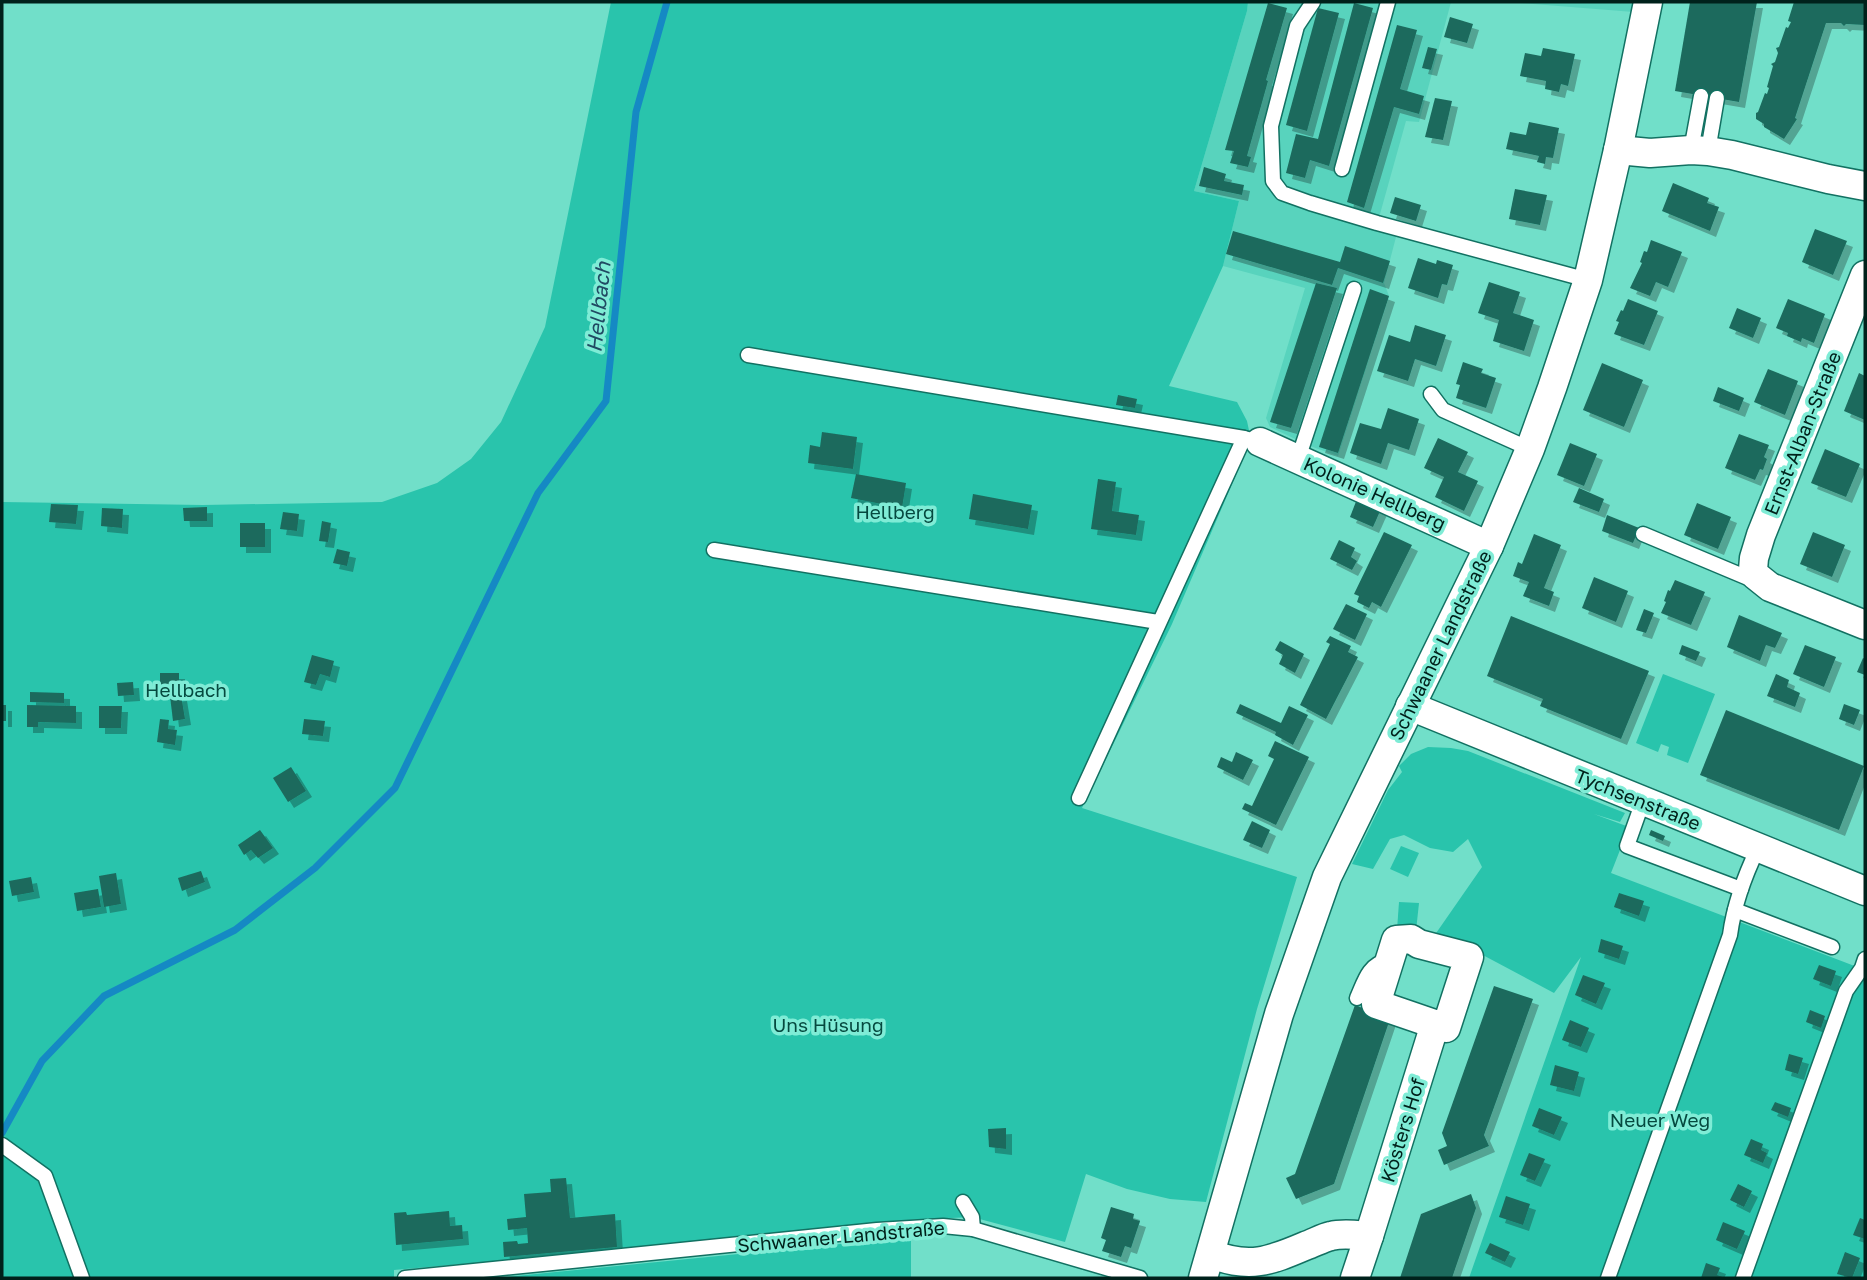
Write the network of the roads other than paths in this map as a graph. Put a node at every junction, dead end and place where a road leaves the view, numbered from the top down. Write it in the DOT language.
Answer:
graph roads {
  1 [pos="1313,2"];
  2 [pos="1388,2"];
  3 [pos="1648,2"];
  4 [pos="1701,96"];
  5 [pos="1717,98"];
  6 [pos="1618,150"];
  7 [pos="1699,150"];
  8 [pos="1342,169"];
  9 [pos="1865,186"];
  10 [pos="1865,275"];
  11 [pos="1588,280"];
  12 [pos="1354,289"];
  13 [pos="748,355"];
  14 [pos="1431,394"];
  15 [pos="1252,440"];
  16 [pos="1530,449"];
  17 [pos="1298,459"];
  18 [pos="1643,534"];
  19 [pos="1489,546"];
  20 [pos="713,550"];
  21 [pos="1769,587"];
  22 [pos="1158,622"];
  23 [pos="1865,625"];
  24 [pos="1410,706"];
  25 [pos="1079,798"];
  26 [pos="1643,801"];
  27 [pos="1758,848"];
  28 [pos="1741,889"];
  29 [pos="1865,891"];
  30 [pos="1735,910"];
  31 [pos="1832,947"];
  32 [pos="1865,959"];
  33 [pos="1390,961"];
  34 [pos="1357,998"];
  35 [pos="1435,1024"];
  36 [pos="2,1145"];
  37 [pos="962,1202"];
  38 [pos="973,1229"];
  39 [pos="1369,1236"];
  40 [pos="1207,1266"];
  41 [pos="82,1278"];
  42 [pos="405,1278"];
  43 [pos="1140,1278"];
  44 [pos="1355,1278"];
  45 [pos="1608,1278"];
  46 [pos="1743,1278"];
  1 -- 11 [label="lane"];
  2 -- 8 [label="lane"];
  3 -- 6 [label="street, Schwaaner Landstraße"];
  4 -- 7 [label="lane"];
  5 -- 7 [label="lane"];
  6 -- 7 [label="street"];
  6 -- 11 [label="street, Schwaaner Landstraße"];
  7 -- 9 [label="street"];
  10 -- 21 [label="street, Ernst-Alban-Straße"];
  11 -- 16 [label="street, Schwaaner Landstraße"];
  12 -- 17 [label="lane"];
  13 -- 15 [label="lane"];
  14 -- 16 [label="lane"];
  15 -- 17 [label="street, Kolonie Hellberg"];
  15 -- 22 [label="lane"];
  16 -- 19 [label="street, Schwaaner Landstraße"];
  17 -- 19 [label="street, Kolonie Hellberg"];
  18 -- 21 [label="lane"];
  19 -- 24 [label="street, Schwaaner Landstraße"];
  20 -- 22 [label="lane"];
  21 -- 23 [label="street"];
  22 -- 25 [label="lane"];
  24 -- 26 [label="street, Tychsenstraße"];
  24 -- 40 [label="street, Schwaaner Landstraße"];
  26 -- 27 [label="street, Tychsenstraße"];
  26 -- 28 [label="lane"];
  27 -- 28 [label="lane"];
  27 -- 29 [label="street, Tychsenstraße"];
  28 -- 30 [label="lane"];
  30 -- 31 [label="lane"];
  30 -- 45 [label="lane"];
  32 -- 46 [label="lane"];
  33 -- 34 [label="lane"];
  33 -- 35 [label="street, Kösters Hof"];
  33 -- 35 [label="street, Kösters Hof"];
  35 -- 39 [label="street, Kösters Hof"];
  36 -- 41 [label="lane"];
  37 -- 38 [label="lane"];
  38 -- 42 [label="lane, Schwaaner Landstraße"];
  38 -- 43 [label="lane, Schwaaner Landstraße"];
  39 -- 40 [label="street"];
  39 -- 44 [label="street, Kösters Hof"];
}
